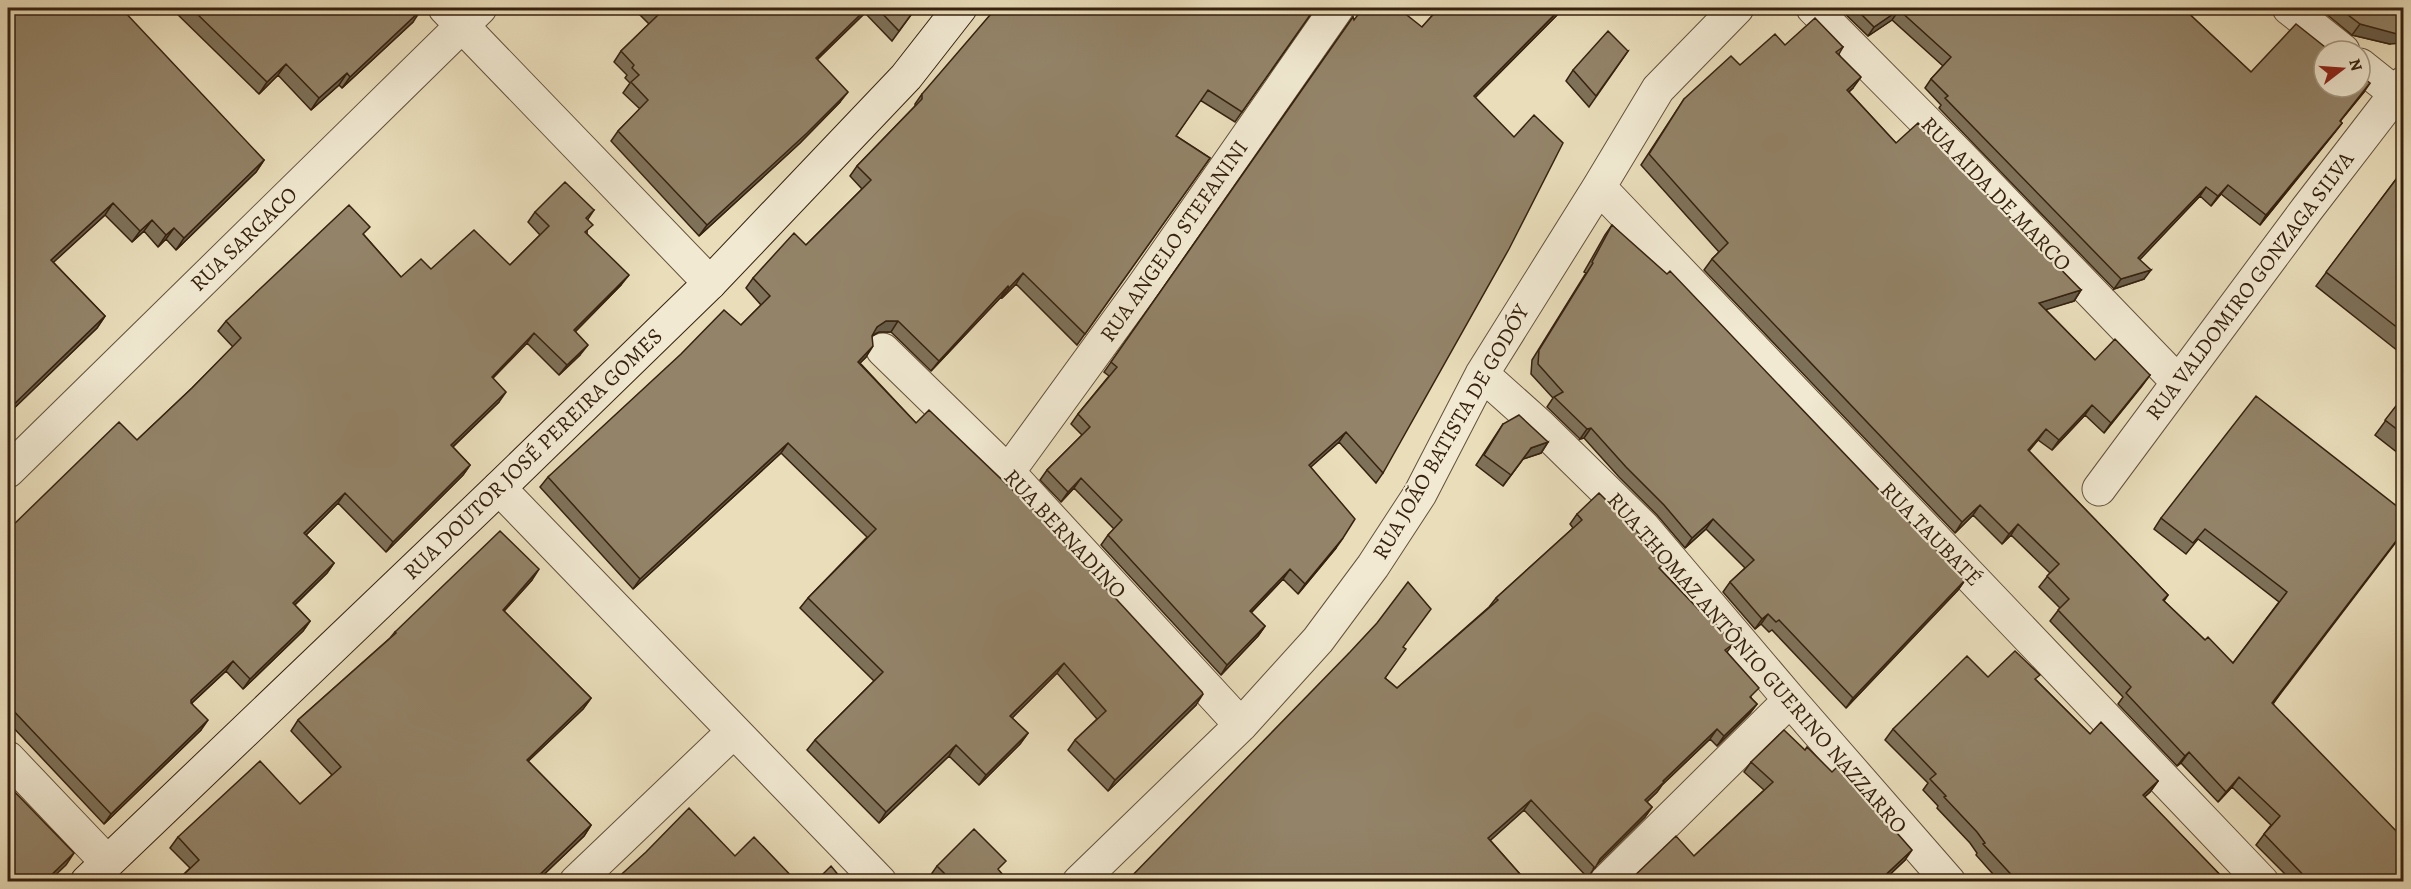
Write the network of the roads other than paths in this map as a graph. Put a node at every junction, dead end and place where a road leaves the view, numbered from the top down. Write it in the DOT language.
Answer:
graph roads {
  1 [pos="960,8"];
  2 [pos="1337,8"];
  3 [pos="1737,8"];
  4 [pos="1813,8"];
  5 [pos="2289,8"];
  6 [pos="462,14"];
  7 [pos="2328,39"];
  8 [pos="2372,73"];
  9 [pos="2401,92"];
  10 [pos="1599,187"];
  11 [pos="710,282"];
  12 [pos="883,350"];
  13 [pos="1482,374"];
  14 [pos="2177,381"];
  15 [pos="8,471"];
  16 [pos="1008,472"];
  17 [pos="499,488"];
  18 [pos="2099,489"];
  19 [pos="1790,700"];
  20 [pos="1241,725"];
  21 [pos="734,731"];
  22 [pos="8,758"];
  23 [pos="97,872"];
  24 [pos="576,882"];
  25 [pos="880,882"];
  26 [pos="1079,882"];
  27 [pos="1606,882"];
  28 [pos="1949,882"];
  29 [pos="2262,882"];
  1 -- 11 [label="street, RUA DOUTOR JOSÉ PEREIRA GOMES"];
  2 -- 16 [label="street, RUA ANGELO STEFANINI"];
  3 -- 10 [label="street, RUA JOÃO BATISTA DE GODÓY"];
  4 -- 14 [label="street, RUA AIDA DE MARCO"];
  5 -- 7 [label="street"];
  6 -- 11 [label="street"];
  6 -- 15 [label="street, RUA SARGACO"];
  8 -- 9 [label="street"];
  9 -- 14 [label="street, RUA VALDOMIRO GONZAGA SILVA"];
  10 -- 13 [label="street, RUA JOÃO BATISTA DE GODÓY"];
  10 -- 29 [label="street, RUA TAUBATÉ"];
  11 -- 17 [label="street, RUA DOUTOR JOSÉ PEREIRA GOMES"];
  12 -- 16 [label="street, RUA BERNADINO"];
  13 -- 19 [label="street, RUA THOMAZ ANTÔNIO GUERINO NAZZARRO"];
  13 -- 20 [label="street, RUA JOÃO BATISTA DE GODÓY"];
  14 -- 18 [label="street, RUA VALDOMIRO GONZAGA SILVA"];
  16 -- 20 [label="street, RUA BERNADINO"];
  17 -- 21 [label="street"];
  17 -- 23 [label="street, RUA DOUTOR JOSÉ PEREIRA GOMES"];
  19 -- 27 [label="street"];
  19 -- 28 [label="street, RUA THOMAZ ANTÔNIO GUERINO NAZZARRO"];
  20 -- 26 [label="street, RUA JOÃO BATISTA DE GODÓY"];
  21 -- 24 [label="street"];
  21 -- 25 [label="street"];
  22 -- 23 [label="street"];
}
